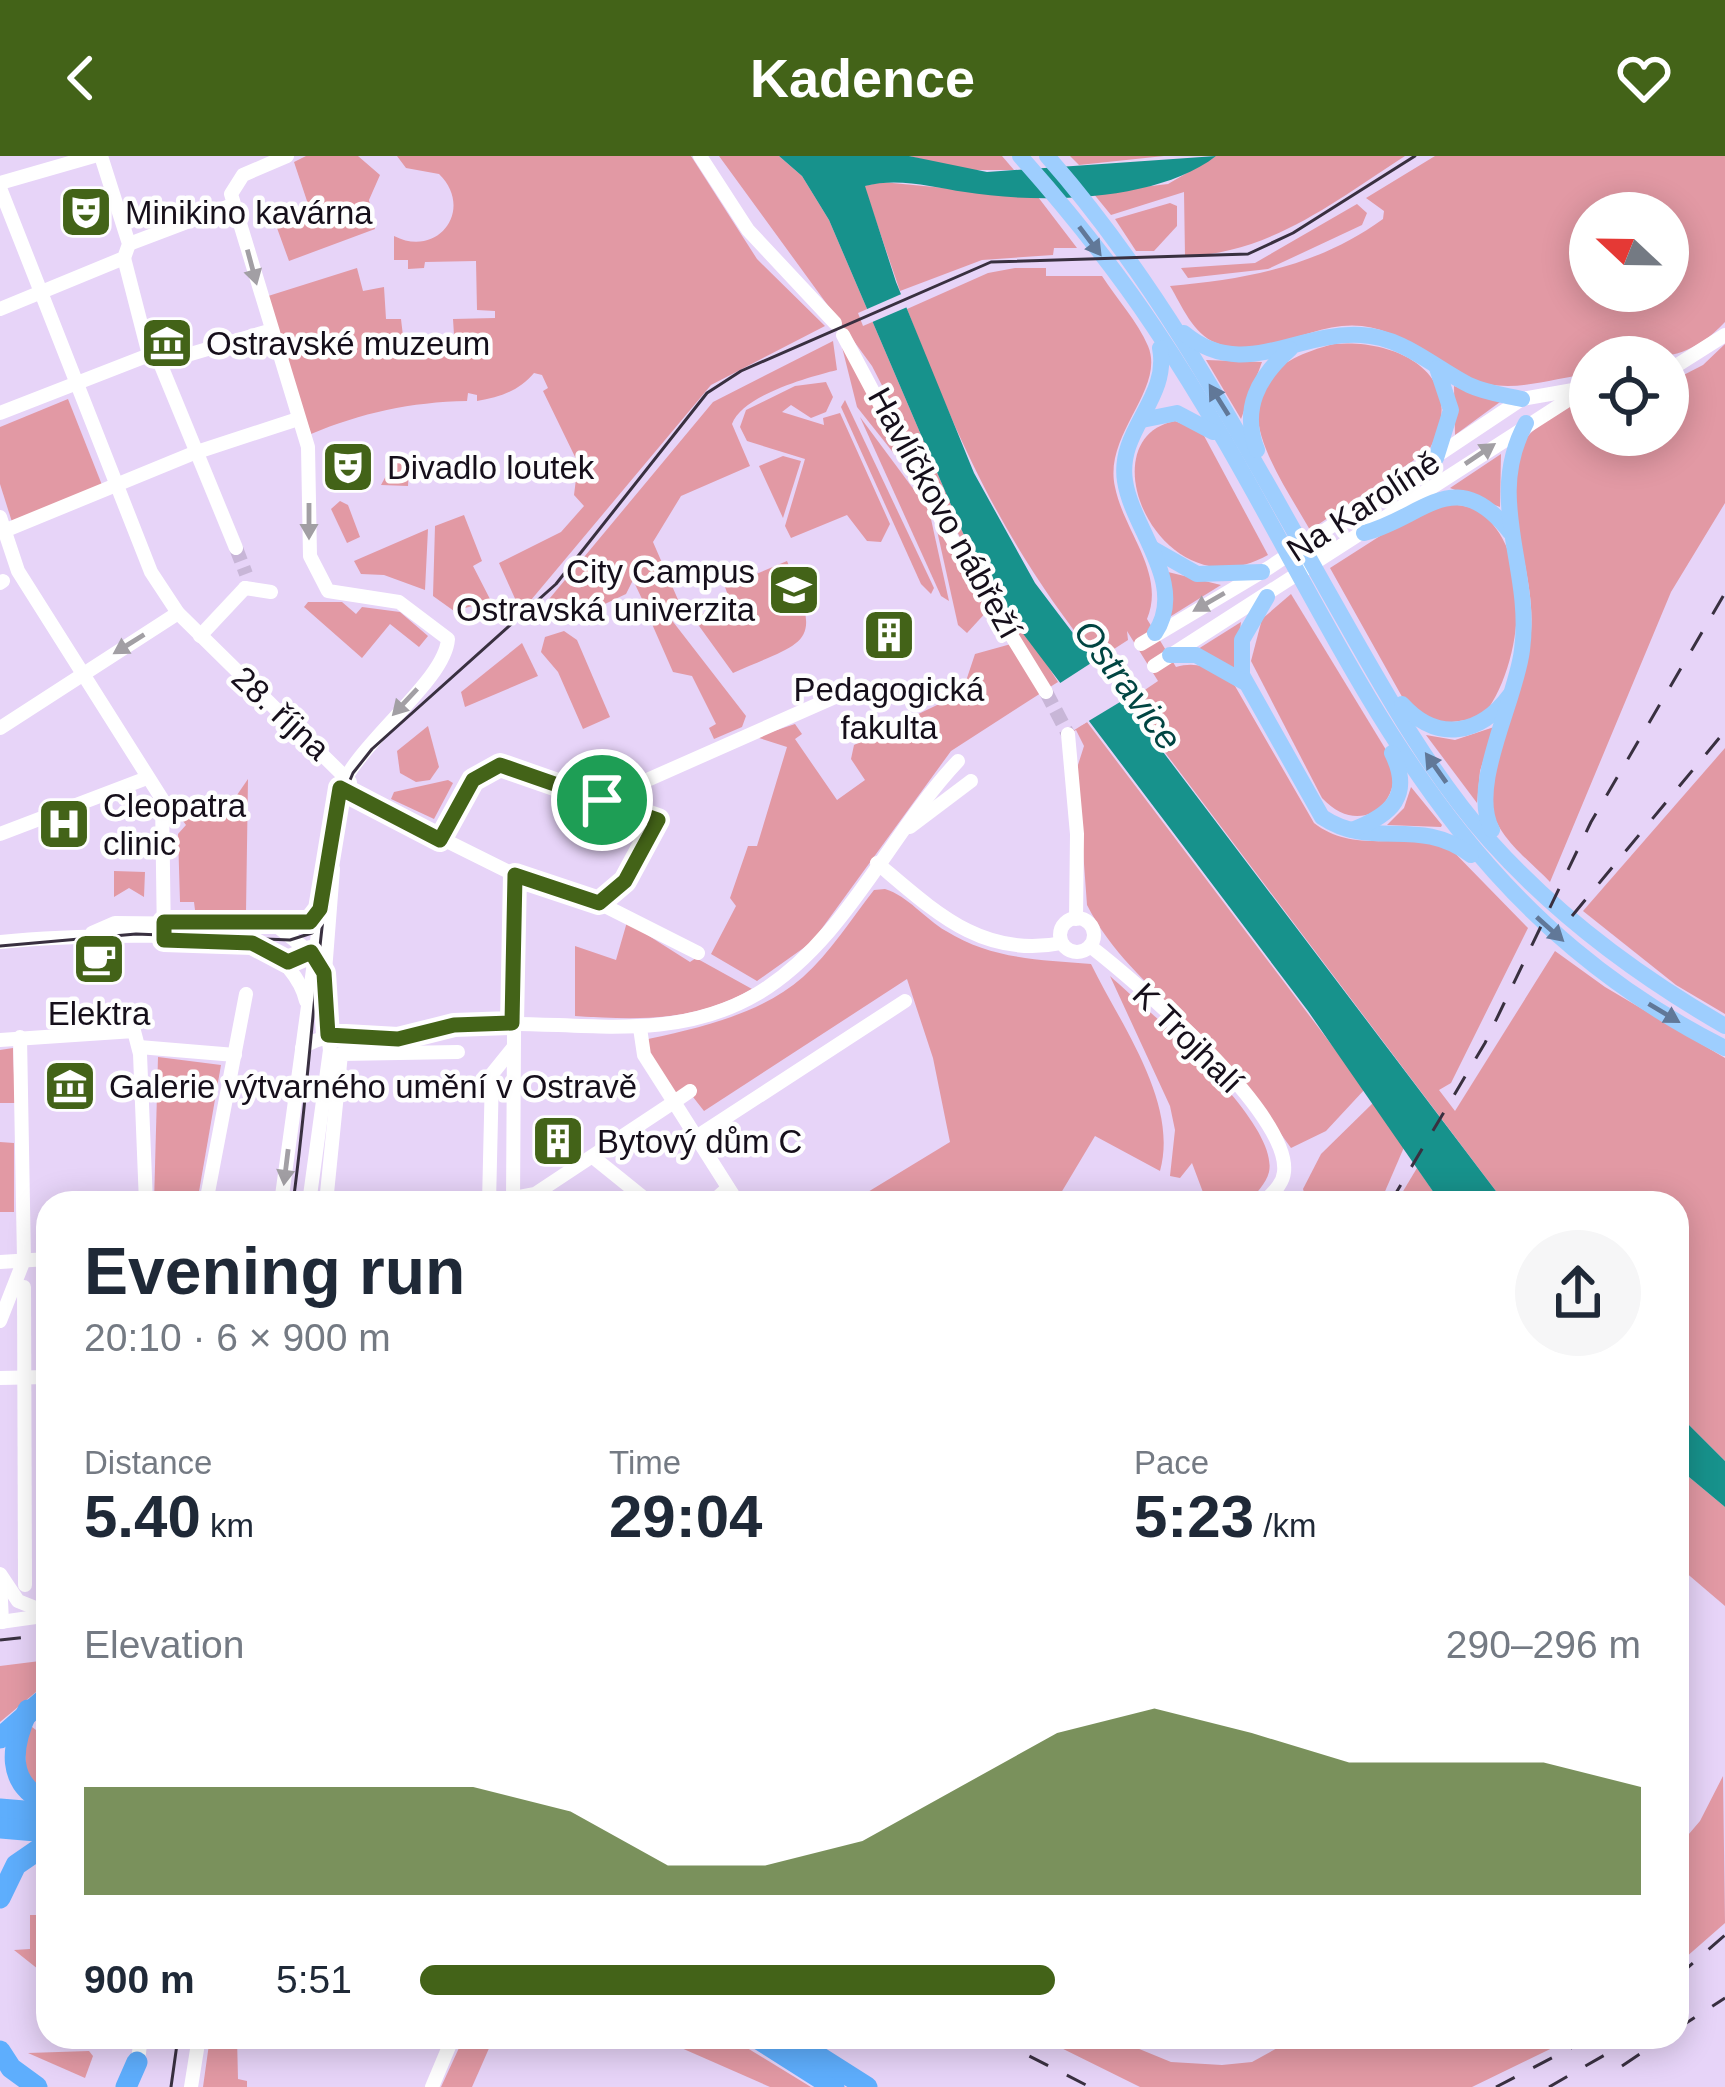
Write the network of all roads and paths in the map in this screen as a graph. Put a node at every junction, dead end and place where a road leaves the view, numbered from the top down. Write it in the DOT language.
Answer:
graph roads {
  1 [pos="98,156"];
  2 [pos="287,156"];
  3 [pos="700,156"];
  4 [pos="1020,156"];
  5 [pos="1047,156"];
  6 [pos="0,186"];
  7 [pos="232,206"];
  8 [pos="126,247"];
  9 [pos="42,292"];
  10 [pos="0,309"];
  11 [pos="1163,325"];
  12 [pos="268,331"];
  13 [pos="1725,335"];
  14 [pos="1290,349"];
  15 [pos="1689,358"];
  16 [pos="155,359"];
  17 [pos="1436,367"];
  18 [pos="75,382"];
  19 [pos="1569,391"];
  20 [pos="1522,399"];
  21 [pos="1569,399"];
  22 [pos="0,413"];
  23 [pos="298,419"];
  24 [pos="1142,420"];
  25 [pos="1526,423"];
  26 [pos="1218,436"];
  27 [pos="194,453"];
  28 [pos="1436,458"];
  29 [pos="1265,480"];
  30 [pos="115,488"];
  31 [pos="3,528"];
  32 [pos="1364,533"];
  33 [pos="1511,533"];
  34 [pos="236,548"];
  35 [pos="1153,549"];
  36 [pos="1262,572"];
  37 [pos="271,592"];
  38 [pos="1267,597"];
  39 [pos="178,614"];
  40 [pos="200,636"];
  41 [pos="1148,639"];
  42 [pos="1162,660"];
  43 [pos="1371,667"];
  44 [pos="81,675"];
  45 [pos="1244,682"];
  46 [pos="1516,684"];
  47 [pos="1046,692"];
  48 [pos="837,696"];
  49 [pos="1377,718"];
  50 [pos="0,728"];
  51 [pos="1068,734"];
  52 [pos="958,761"];
  53 [pos="147,778"];
  54 [pos="971,781"];
  55 [pos="344,785"];
  56 [pos="364,800"];
  57 [pos="602,800"];
  58 [pos="341,814"];
  59 [pos="1352,830"];
  60 [pos="0,834"];
  61 [pos="896,837"];
  62 [pos="440,840"];
  63 [pos="877,862"];
  64 [pos="1503,867"];
  65 [pos="515,875"];
  66 [pos="599,903"];
  67 [pos="320,909"];
  68 [pos="1076,919"];
  69 [pos="164,922"];
  70 [pos="270,924"];
  71 [pos="331,925"];
  72 [pos="92,933"];
  73 [pos="164,940"];
  74 [pos="0,942"];
  75 [pos="1062,943"];
  76 [pos="1090,946"];
  77 [pos="313,952"];
  78 [pos="698,952"];
  79 [pos="281,959"];
  80 [pos="325,979"];
  81 [pos="246,994"];
  82 [pos="905,1001"];
  83 [pos="307,1006"];
  84 [pos="512,1023"];
  85 [pos="1725,1026"];
  86 [pos="640,1028"];
  87 [pos="328,1035"];
  88 [pos="20,1037"];
  89 [pos="0,1040"];
  90 [pos="139,1047"];
  91 [pos="302,1048"];
  92 [pos="513,1048"];
  93 [pos="1725,1048"];
  94 [pos="458,1052"];
  95 [pos="235,1055"];
  96 [pos="690,1091"];
  97 [pos="674,1102"];
  98 [pos="696,1137"];
  99 [pos="593,1157"];
  100 [pos="728,1188"];
  101 [pos="145,1191"];
  102 [pos="208,1191"];
  103 [pos="283,1191"];
  104 [pos="310,1191"];
  105 [pos="327,1191"];
  106 [pos="489,1191"];
  107 [pos="513,1191"];
  108 [pos="540,1191"];
  109 [pos="635,1191"];
  110 [pos="725,1191"];
  111 [pos="730,1191"];
  112 [pos="1273,1191"];
  113 [pos="24,1260"];
  114 [pos="36,1260"];
  115 [pos="0,1262"];
  116 [pos="25,1287"];
  117 [pos="0,1321"];
  118 [pos="0,1378"];
  119 [pos="26,1378"];
  120 [pos="36,1378"];
  121 [pos="0,1574"];
  122 [pos="25,1585"];
  123 [pos="36,1609"];
  124 [pos="36,1616"];
  125 [pos="1,1622"];
  126 [pos="36,1704"];
  127 [pos="28,1709"];
  128 [pos="0,1738"];
  129 [pos="36,1796"];
  130 [pos="36,1852"];
  131 [pos="0,1898"];
  132 [pos="139,2049"];
  133 [pos="197,2049"];
  134 [pos="448,2049"];
  135 [pos="774,2049"];
  136 [pos="807,2049"];
  137 [pos="0,2051"];
  138 [pos="133,2079"];
  139 [pos="27,2085"];
  140 [pos="191,2087"];
  141 [pos="432,2087"];
  142 [pos="834,2087"];
  143 [pos="867,2087"];
  1 -- 6 [label="street"];
  1 -- 8 [label="street"];
  2 -- 7 [label="street"];
  3 -- 47 [label="street, Havlíčkovo nábřeží"];
  4 -- 11 [label="main road, one-way"];
  5 -- 11 [label="main road"];
  6 -- 9 [label="street"];
  7 -- 8 [label="street"];
  7 -- 12 [label="street, one-way"];
  8 -- 9 [label="street"];
  8 -- 16 [label="street"];
  9 -- 10 [label="street"];
  9 -- 18 [label="street, 28. října"];
  11 -- 14 [label="main road"];
  11 -- 24 [label="main road"];
  11 -- 26 [label="main road"];
  29 -- 11 [label="main road, one-way"];
  12 -- 16 [label="street"];
  12 -- 23 [label="street"];
  13 -- 15 [label="street"];
  14 -- 17 [label="main road"];
  14 -- 29 [label="main road"];
  16 -- 18 [label="street"];
  16 -- 27 [label="street"];
  17 -- 20 [label="main road"];
  17 -- 28 [label="main road"];
  18 -- 22 [label="street"];
  18 -- 30 [label="street, 28. října"];
  19 -- 20 [label="street, Na Karolíně"];
  20 -- 28 [label="street, Na Karolíně"];
  21 -- 25 [label="street, Na Karolíně"];
  23 -- 27 [label="street"];
  23 -- 55 [label="street, one-way"];
  24 -- 26 [label="main road"];
  24 -- 35 [label="main road"];
  32 -- 25 [label="street, Na Karolíně, one-way"];
  25 -- 33 [label="main road"];
  26 -- 49 [label="main road"];
  27 -- 30 [label="street"];
  27 -- 34 [label="street"];
  28 -- 36 [label="street, Na Karolíně"];
  29 -- 43 [label="main road"];
  30 -- 31 [label="street"];
  30 -- 39 [label="street, 28. října"];
  31 -- 44 [label="street"];
  32 -- 33 [label="main road"];
  32 -- 38 [label="street, Na Karolíně"];
  33 -- 46 [label="main road"];
  35 -- 36 [label="main road"];
  35 -- 41 [label="main road"];
  36 -- 41 [label="street, Na Karolíně, one-way"];
  37 -- 40 [label="street"];
  38 -- 42 [label="street, Na Karolíně"];
  38 -- 45 [label="main road"];
  39 -- 40 [label="street, 28. října"];
  39 -- 44 [label="street, one-way"];
  40 -- 55 [label="street, 28. října"];
  42 -- 45 [label="main road"];
  43 -- 46 [label="main road"];
  64 -- 43 [label="main road, one-way"];
  44 -- 50 [label="street"];
  44 -- 53 [label="street"];
  45 -- 59 [label="main road"];
  46 -- 64 [label="main road"];
  48 -- 57 [label="street"];
  49 -- 59 [label="main road"];
  49 -- 64 [label="main road"];
  51 -- 68 [label="street"];
  52 -- 61 [label="street"];
  53 -- 60 [label="street"];
  53 -- 69 [label="street"];
  54 -- 61 [label="street"];
  55 -- 56 [label="street"];
  55 -- 58 [label="street, 28. října"];
  55 -- 67 [label="street"];
  56 -- 58 [label="street"];
  56 -- 62 [label="street"];
  57 -- 62 [label="street"];
  57 -- 66 [label="street"];
  58 -- 71 [label="street, 28. října"];
  59 -- 64 [label="main road"];
  61 -- 63 [label="street"];
  62 -- 65 [label="street"];
  63 -- 75 [label="street"];
  63 -- 86 [label="street"];
  64 -- 85 [label="main road"];
  64 -- 93 [label="main road, one-way"];
  65 -- 66 [label="street"];
  65 -- 84 [label="street"];
  66 -- 78 [label="street"];
  67 -- 70 [label="street"];
  67 -- 77 [label="street"];
  68 -- 75 [label="street"];
  68 -- 76 [label="street"];
  69 -- 70 [label="street"];
  69 -- 72 [label="street"];
  69 -- 73 [label="street"];
  70 -- 77 [label="street"];
  71 -- 77 [label="street"];
  71 -- 80 [label="street, 28. října"];
  72 -- 73 [label="street"];
  72 -- 74 [label="street"];
  73 -- 79 [label="street"];
  75 -- 76 [label="street"];
  76 -- 112 [label="street, K Trojhalí"];
  77 -- 79 [label="street"];
  77 -- 80 [label="street"];
  77 -- 83 [label="street"];
  79 -- 83 [label="street"];
  80 -- 87 [label="street, 28. října"];
  81 -- 95 [label="street"];
  82 -- 98 [label="street"];
  83 -- 91 [label="street"];
  84 -- 86 [label="street"];
  84 -- 87 [label="street"];
  84 -- 92 [label="street"];
  86 -- 97 [label="street"];
  87 -- 91 [label="street"];
  87 -- 104 [label="street, 28. října"];
  88 -- 89 [label="street"];
  88 -- 90 [label="street"];
  88 -- 113 [label="street"];
  90 -- 95 [label="street"];
  90 -- 101 [label="street"];
  91 -- 103 [label="street, one-way"];
  92 -- 106 [label="street"];
  92 -- 107 [label="street"];
  94 -- 105 [label="street"];
  95 -- 102 [label="street"];
  96 -- 97 [label="street"];
  97 -- 98 [label="street"];
  97 -- 99 [label="street"];
  98 -- 100 [label="street"];
  99 -- 108 [label="street"];
  99 -- 109 [label="street"];
  100 -- 110 [label="street"];
  100 -- 111 [label="street"];
  113 -- 114 [label="street"];
  113 -- 115 [label="street"];
  113 -- 117 [label="street"];
  116 -- 119 [label="street"];
  118 -- 119 [label="street"];
  119 -- 120 [label="street"];
  119 -- 122 [label="street"];
  121 -- 123 [label="street"];
  121 -- 125 [label="street"];
  124 -- 125 [label="street"];
  126 -- 127 [label="highway"];
  127 -- 128 [label="highway"];
  127 -- 129 [label="highway"];
  130 -- 131 [label="highway"];
  132 -- 138 [label="street"];
  133 -- 140 [label="street"];
  134 -- 141 [label="street"];
  135 -- 142 [label="highway"];
  136 -- 143 [label="highway"];
  137 -- 139 [label="highway"];
}
